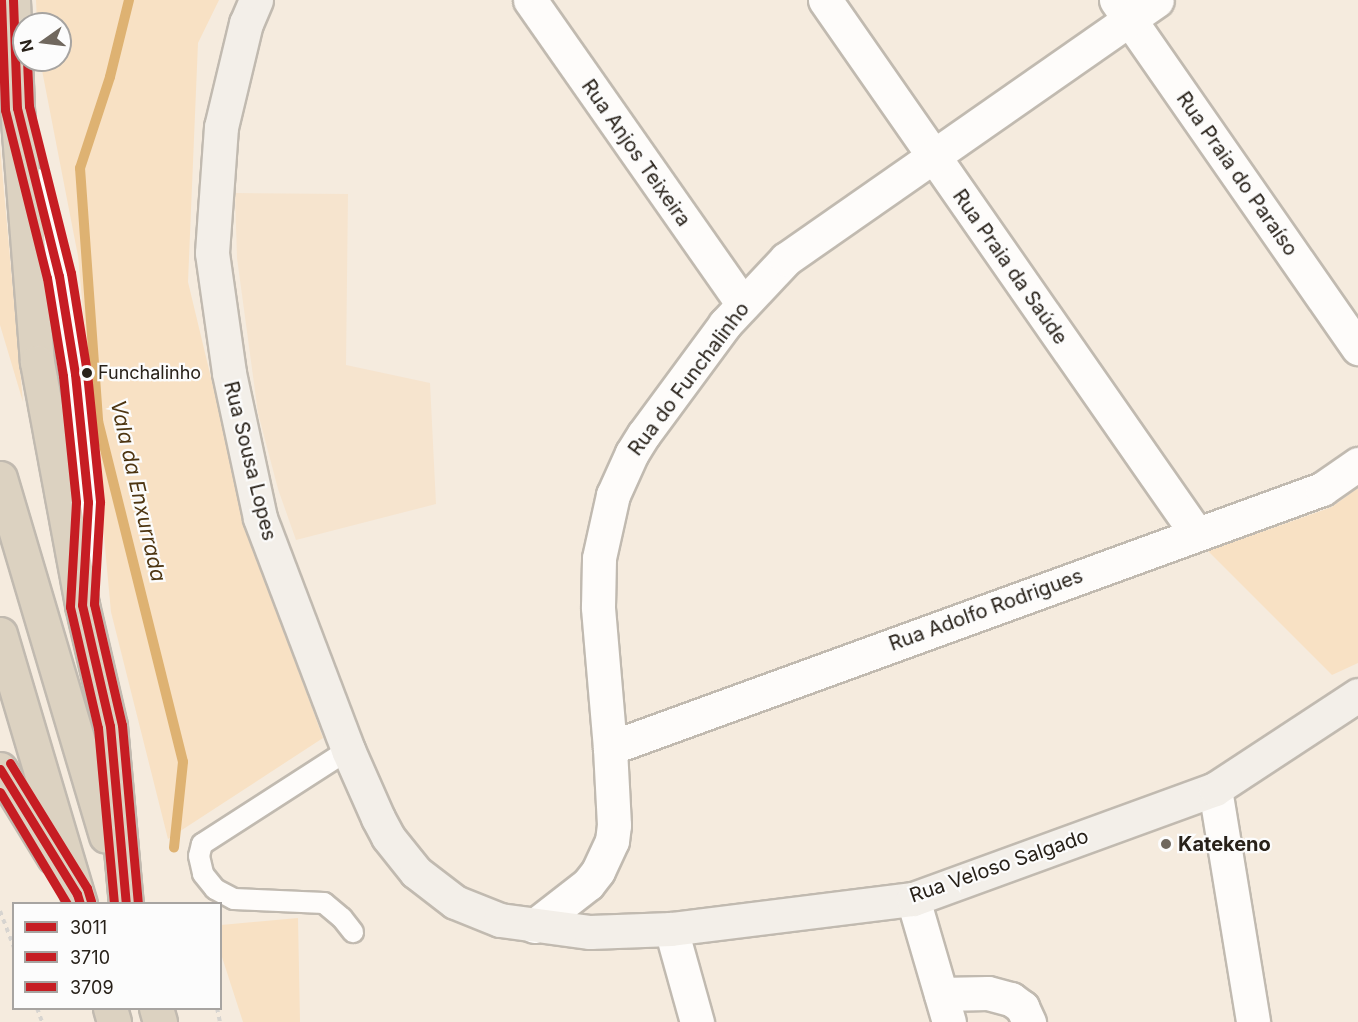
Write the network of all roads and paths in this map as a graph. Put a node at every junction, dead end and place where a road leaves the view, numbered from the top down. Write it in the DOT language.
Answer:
graph roads {
  1 [pos="13,0"];
  2 [pos="256,0"];
  3 [pos="530,0"];
  4 [pos="825,0"];
  5 [pos="1157,0"];
  6 [pos="1122,10"];
  7 [pos="933,155"];
  8 [pos="743,304"];
  9 [pos="1358,348"];
  10 [pos="1358,464"];
  11 [pos="0,478"];
  12 [pos="1196,533"];
  13 [pos="0,634"];
  14 [pos="1358,695"];
  15 [pos="609,748"];
  16 [pos="348,750"];
  17 [pos="0,769"];
  18 [pos="1215,789"];
  19 [pos="79,899"];
  20 [pos="913,899"];
  21 [pos="126,902"];
  22 [pos="126,902"];
  23 [pos="0,910"];
  24 [pos="534,926"];
  25 [pos="671,929"];
  26 [pos="353,932"];
  27 [pos="12,942"];
  28 [pos="945,1008"];
  29 [pos="1245,1012"];
  30 [pos="698,1022"];
  31 [pos="1029,1022"];
  1 -- 21 [label="highway"];
  2 -- 16 [label="street, Rua Sousa Lopes"];
  3 -- 8 [label="street, Rua Anjos Teixeira"];
  4 -- 7 [label="street, Rua Praia da Saúde"];
  5 -- 6 [label="street, Rua do Funchalinho"];
  6 -- 7 [label="street, Rua do Funchalinho"];
  6 -- 9 [label="street, Rua Praia do Paraíso"];
  7 -- 8 [label="street, Rua do Funchalinho"];
  7 -- 12 [label="street, Rua Praia da Saúde"];
  8 -- 15 [label="street, Rua do Funchalinho"];
  10 -- 12 [label="street, Rua Adolfo Rodrigues"];
  11 -- 22 [label="highway"];
  12 -- 15 [label="street, Rua Adolfo Rodrigues"];
  13 -- 19 [label="highway"];
  14 -- 18 [label="street, Rua Veloso Salgado"];
  15 -- 24 [label="street, Rua do Funchalinho"];
  16 -- 24 [label="street, Rua Sousa Lopes"];
  16 -- 26 [label="lane"];
  17 -- 19 [label="highway"];
  18 -- 20 [label="street, Rua Veloso Salgado"];
  18 -- 29 [label="street"];
  20 -- 25 [label="street, Rua Veloso Salgado"];
  20 -- 28 [label="street"];
  23 -- 27 [label="path"];
  24 -- 25 [label="street, Rua Veloso Salgado"];
  25 -- 30 [label="street"];
  28 -- 31 [label="street"];
}
